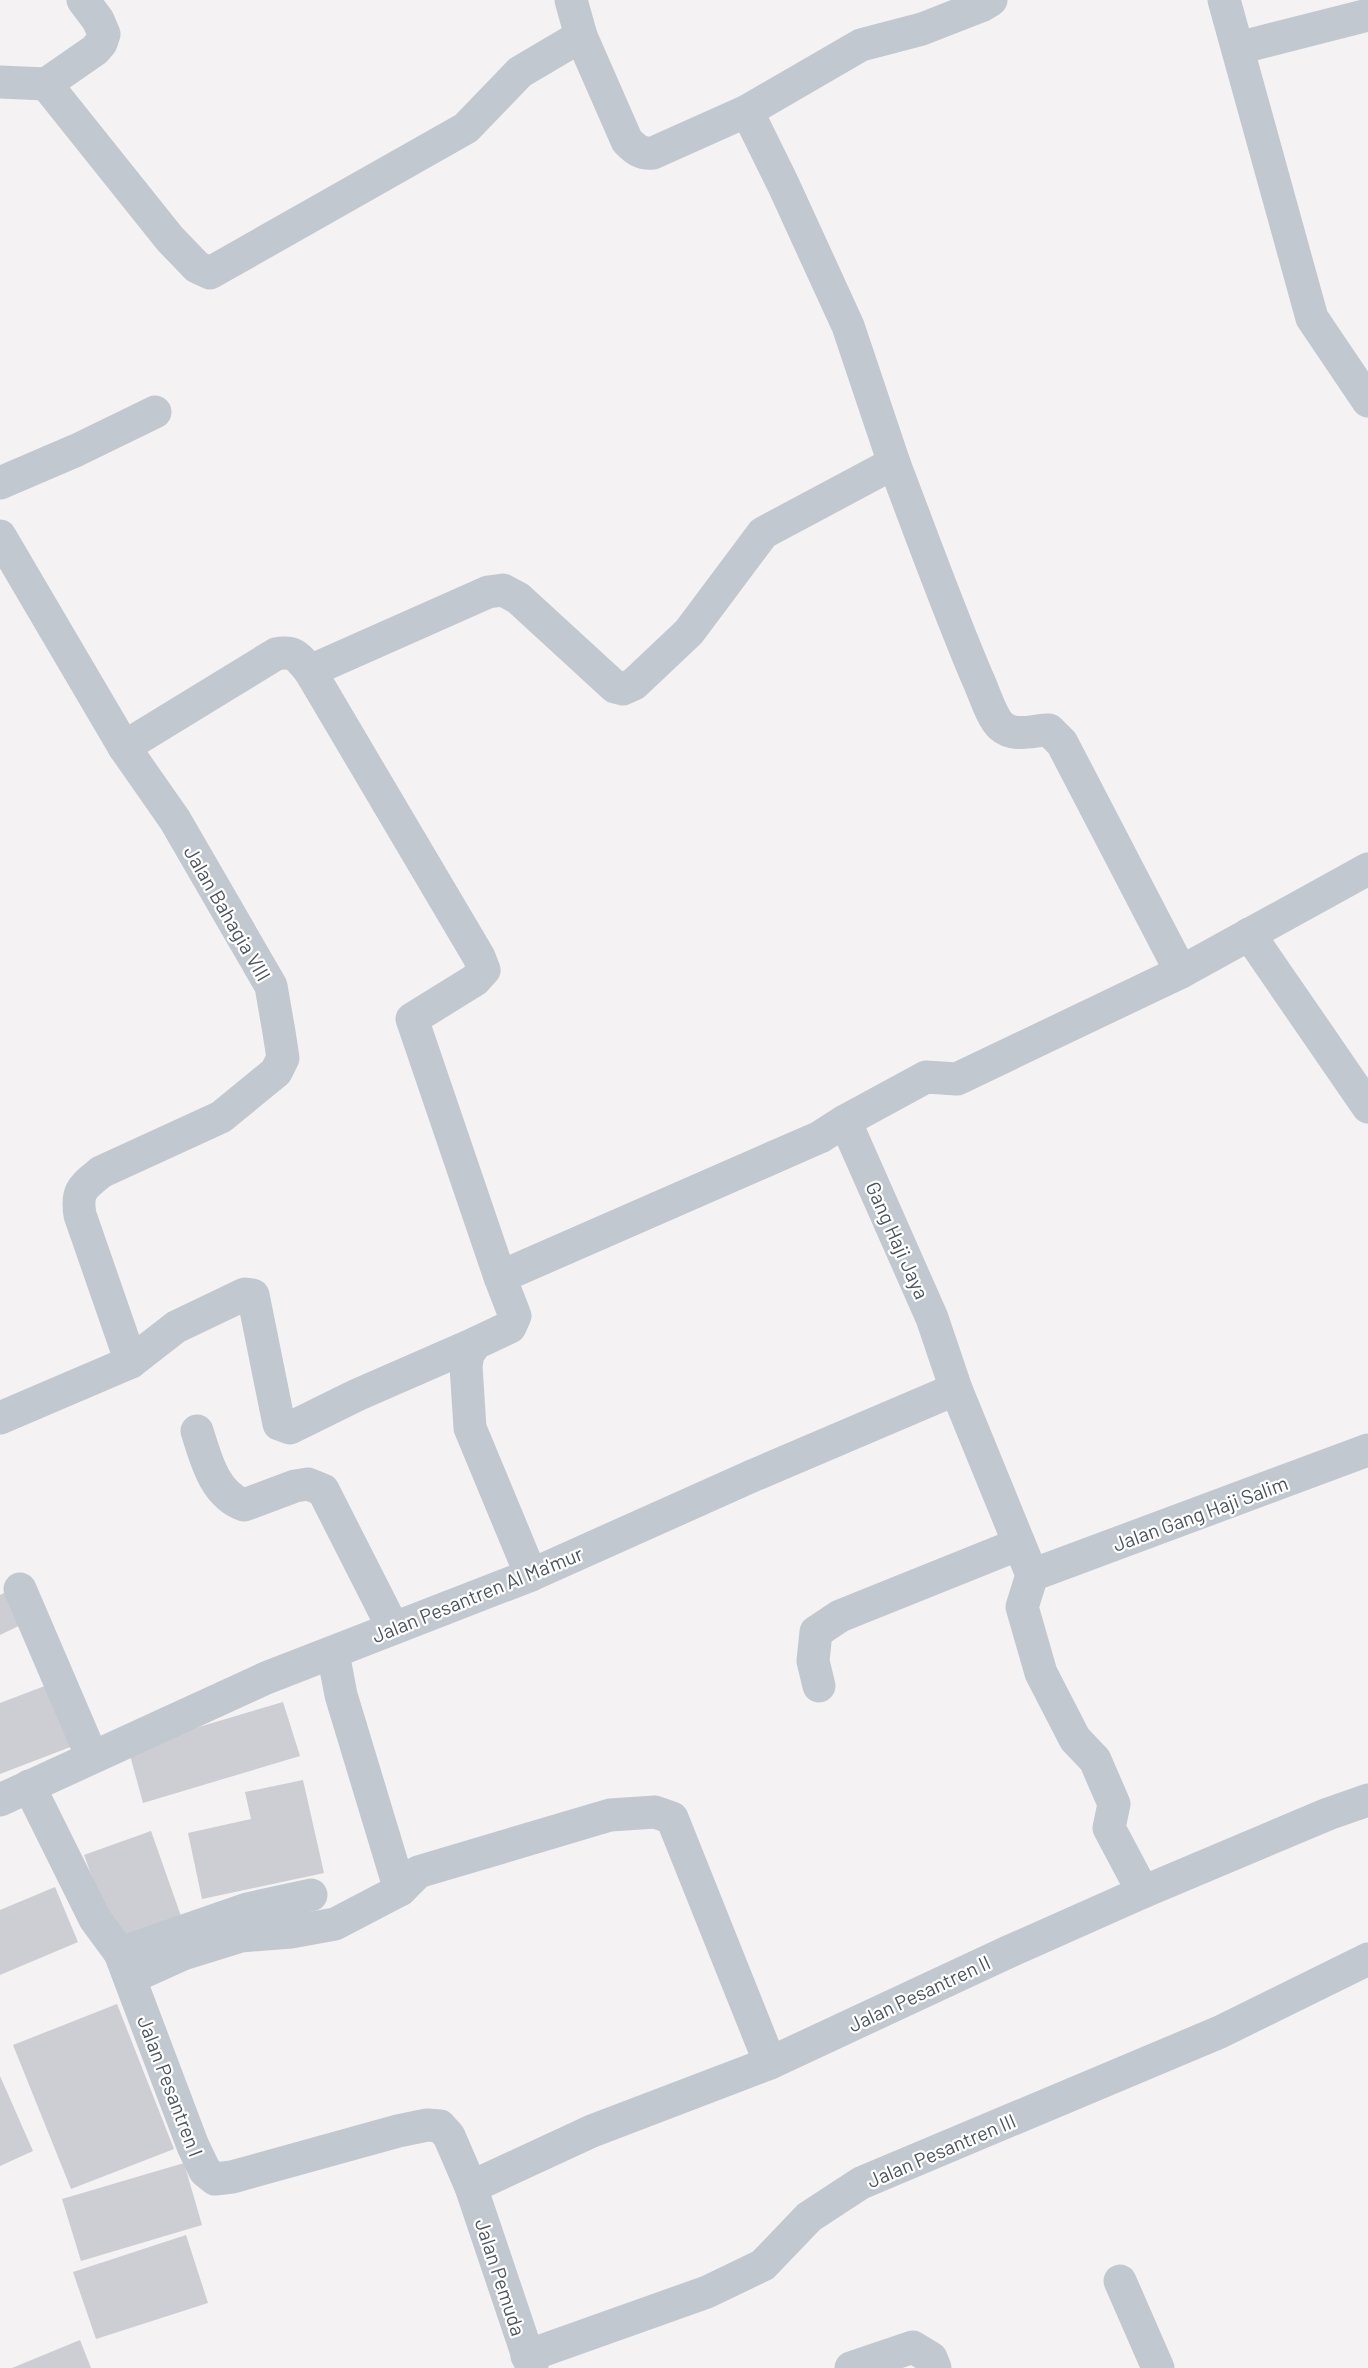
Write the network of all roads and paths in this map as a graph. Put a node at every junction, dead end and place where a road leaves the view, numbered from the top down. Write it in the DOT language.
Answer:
graph roads {
  1 [pos="83,0"];
  2 [pos="571,0"];
  3 [pos="990,0"];
  4 [pos="1224,0"];
  5 [pos="1368,15"];
  6 [pos="581,36"];
  7 [pos="1238,48"];
  8 [pos="0,82"];
  9 [pos="46,84"];
  10 [pos="747,111"];
  11 [pos="1368,401"];
  12 [pos="155,412"];
  13 [pos="894,463"];
  14 [pos="0,483"];
  15 [pos="0,536"];
  16 [pos="310,671"];
  17 [pos="124,747"];
  18 [pos="1368,869"];
  19 [pos="1249,934"];
  20 [pos="1181,972"];
  21 [pos="1368,1107"];
  22 [pos="832,1129"];
  23 [pos="500,1277"];
  24 [pos="476,1343"];
  25 [pos="131,1362"];
  26 [pos="956,1389"];
  27 [pos="0,1418"];
  28 [pos="197,1431"];
  29 [pos="1368,1450"];
  30 [pos="1019,1544"];
  31 [pos="531,1575"];
  32 [pos="1032,1575"];
  33 [pos="21,1589"];
  34 [pos="393,1628"];
  35 [pos="333,1653"];
  36 [pos="819,1686"];
  37 [pos="92,1757"];
  38 [pos="29,1786"];
  39 [pos="0,1800"];
  40 [pos="1367,1802"];
  41 [pos="400,1890"];
  42 [pos="1143,1892"];
  43 [pos="311,1895"];
  44 [pos="1368,1959"];
  45 [pos="125,1966"];
  46 [pos="770,2063"];
  47 [pos="471,2187"];
  48 [pos="1120,2281"];
  49 [pos="530,2362"];
  50 [pos="851,2368"];
  51 [pos="935,2368"];
  52 [pos="1158,2368"];
  1 -- 9 [label="street"];
  2 -- 6 [label="street"];
  3 -- 10 [label="street"];
  4 -- 7 [label="street"];
  5 -- 7 [label="street"];
  6 -- 9 [label="street"];
  6 -- 10 [label="street"];
  7 -- 11 [label="street"];
  8 -- 9 [label="street"];
  10 -- 13 [label="street"];
  12 -- 14 [label="street"];
  13 -- 16 [label="street"];
  13 -- 20 [label="street"];
  15 -- 17 [label="street, Jalan Bahagia VIII"];
  16 -- 17 [label="street"];
  16 -- 23 [label="street"];
  17 -- 25 [label="street, Jalan Bahagia VIII"];
  18 -- 19 [label="street"];
  19 -- 20 [label="street"];
  19 -- 21 [label="street"];
  20 -- 22 [label="street"];
  22 -- 23 [label="street"];
  22 -- 26 [label="street, Gang Haji Jaya"];
  23 -- 24 [label="street"];
  24 -- 25 [label="street"];
  24 -- 31 [label="street"];
  25 -- 27 [label="street"];
  26 -- 30 [label="street, Gang Haji Jaya"];
  26 -- 31 [label="street, Jalan Pesantren Al Ma'mur"];
  28 -- 34 [label="street"];
  29 -- 32 [label="street, Jalan Gang Haji Salim"];
  30 -- 32 [label="street, Gang Haji Jaya"];
  30 -- 36 [label="street"];
  31 -- 34 [label="street, Jalan Pesantren Al Ma'mur"];
  32 -- 42 [label="street"];
  33 -- 37 [label="street"];
  34 -- 35 [label="street, Jalan Pesantren Al Ma'mur"];
  35 -- 37 [label="street, Jalan Pesantren Al Ma'mur"];
  35 -- 41 [label="street"];
  37 -- 38 [label="street, Jalan Pesantren Al Ma'mur"];
  38 -- 39 [label="street, Jalan Pesantren Al Ma'mur"];
  38 -- 45 [label="street, Jalan Pesantren I"];
  40 -- 42 [label="street, Jalan Pesantren II"];
  41 -- 45 [label="street"];
  41 -- 46 [label="street"];
  42 -- 46 [label="street, Jalan Pesantren II"];
  43 -- 45 [label="street"];
  44 -- 49 [label="street, Jalan Pesantren III"];
  45 -- 47 [label="street, Jalan Pesantren I"];
  46 -- 47 [label="street, Jalan Pesantren II"];
  47 -- 49 [label="street, Jalan Pemuda"];
  48 -- 52 [label="street"];
  50 -- 51 [label="street"];
}
